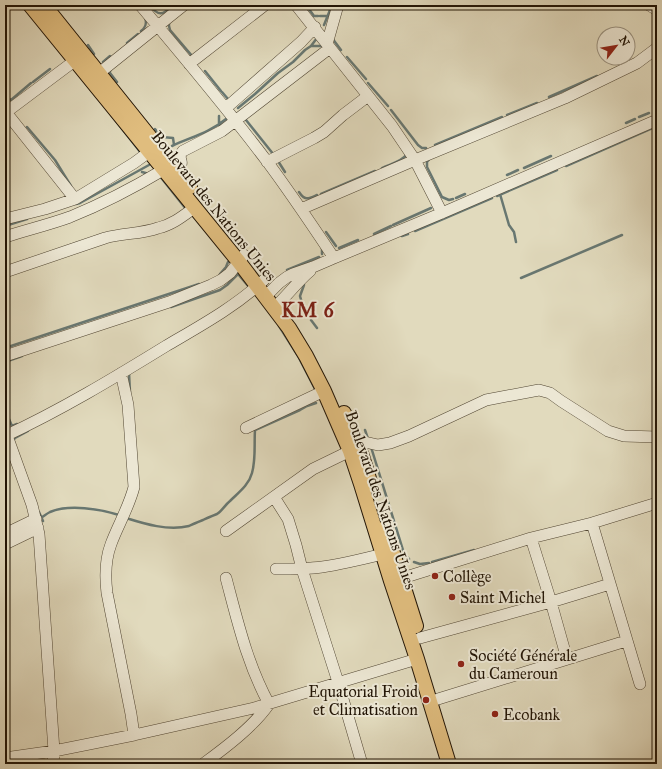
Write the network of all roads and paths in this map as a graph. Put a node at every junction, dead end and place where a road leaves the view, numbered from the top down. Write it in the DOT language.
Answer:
graph roads {
  1 [pos="30,5"];
  2 [pos="44,5"];
  3 [pos="140,5"];
  4 [pos="184,5"];
  5 [pos="265,5"];
  6 [pos="296,5"];
  7 [pos="338,5"];
  8 [pos="649,5"];
  9 [pos="657,10"];
  10 [pos="158,26"];
  11 [pos="315,27"];
  12 [pos="329,46"];
  13 [pos="657,48"];
  14 [pos="79,57"];
  15 [pos="189,64"];
  16 [pos="95,76"];
  17 [pos="368,96"];
  18 [pos="226,108"];
  19 [pos="5,112"];
  20 [pos="235,120"];
  21 [pos="657,120"];
  22 [pos="149,152"];
  23 [pos="415,160"];
  24 [pos="267,162"];
  25 [pos="169,170"];
  26 [pos="75,199"];
  27 [pos="194,208"];
  28 [pos="301,209"];
  29 [pos="442,213"];
  30 [pos="5,219"];
  31 [pos="5,237"];
  32 [pos="334,258"];
  33 [pos="241,259"];
  34 [pos="5,272"];
  35 [pos="269,294"];
  36 [pos="5,356"];
  37 [pos="121,374"];
  38 [pos="324,391"];
  39 [pos="246,428"];
  40 [pos="6,434"];
  41 [pos="657,437"];
  42 [pos="353,446"];
  43 [pos="274,497"];
  44 [pos="657,503"];
  45 [pos="37,523"];
  46 [pos="592,523"];
  47 [pos="226,531"];
  48 [pos="5,534"];
  49 [pos="531,538"];
  50 [pos="5,544"];
  51 [pos="383,554"];
  52 [pos="276,569"];
  53 [pos="302,569"];
  54 [pos="226,578"];
  55 [pos="396,579"];
  56 [pos="610,584"];
  57 [pos="551,602"];
  58 [pos="420,638"];
  59 [pos="626,641"];
  60 [pos="417,659"];
  61 [pos="567,659"];
  62 [pos="338,682"];
  63 [pos="640,684"];
  64 [pos="438,699"];
  65 [pos="268,704"];
  66 [pos="134,735"];
  67 [pos="54,751"];
  68 [pos="5,758"];
  69 [pos="52,764"];
  70 [pos="203,764"];
  71 [pos="362,764"];
  72 [pos="449,764"];
  73 [pos="459,764"];
  1 -- 14 [label="main road, Boulevard des Nations Unies"];
  2 -- 14 [label="main road, Boulevard des Nations Unies"];
  3 -- 10 [label="street"];
  4 -- 10 [label="street"];
  5 -- 15 [label="street"];
  6 -- 11 [label="street"];
  7 -- 12 [label="street"];
  8 -- 9 [label="street"];
  10 -- 15 [label="street"];
  10 -- 16 [label="street"];
  11 -- 12 [label="street"];
  11 -- 18 [label="street"];
  12 -- 17 [label="street"];
  12 -- 20 [label="street"];
  13 -- 23 [label="street"];
  14 -- 16 [label="main road, Boulevard des Nations Unies"];
  14 -- 19 [label="street"];
  15 -- 18 [label="street"];
  16 -- 22 [label="main road, Boulevard des Nations Unies"];
  16 -- 25 [label="main road, Boulevard des Nations Unies"];
  17 -- 23 [label="street"];
  17 -- 24 [label="street"];
  18 -- 20 [label="street"];
  19 -- 26 [label="street"];
  20 -- 24 [label="street"];
  20 -- 25 [label="street"];
  21 -- 29 [label="street"];
  22 -- 25 [label="main road, Boulevard des Nations Unies"];
  22 -- 26 [label="street"];
  23 -- 28 [label="street"];
  23 -- 29 [label="street"];
  24 -- 28 [label="street"];
  25 -- 27 [label="main road, Boulevard des Nations Unies"];
  25 -- 31 [label="street"];
  25 -- 33 [label="main road, Boulevard des Nations Unies"];
  26 -- 30 [label="street"];
  27 -- 33 [label="main road, Boulevard des Nations Unies"];
  27 -- 34 [label="street"];
  28 -- 32 [label="street"];
  29 -- 32 [label="street"];
  32 -- 35 [label="street"];
  33 -- 35 [label="main road, Boulevard des Nations Unies"];
  33 -- 36 [label="street"];
  35 -- 37 [label="street"];
  35 -- 38 [label="main road, Boulevard des Nations Unies"];
  35 -- 42 [label="main road, Boulevard des Nations Unies"];
  37 -- 40 [label="street"];
  37 -- 66 [label="street"];
  38 -- 39 [label="street"];
  38 -- 42 [label="main road, Boulevard des Nations Unies"];
  40 -- 45 [label="street"];
  41 -- 42 [label="street"];
  42 -- 43 [label="street"];
  42 -- 51 [label="main road, Boulevard des Nations Unies"];
  42 -- 55 [label="main road, Boulevard des Nations Unies"];
  43 -- 47 [label="street"];
  43 -- 53 [label="street"];
  44 -- 46 [label="street"];
  45 -- 48 [label="street"];
  45 -- 50 [label="street"];
  45 -- 67 [label="street"];
  46 -- 49 [label="street"];
  46 -- 56 [label="street"];
  49 -- 55 [label="street"];
  49 -- 57 [label="street"];
  51 -- 53 [label="street"];
  51 -- 55 [label="main road, Boulevard des Nations Unies"];
  52 -- 53 [label="street"];
  53 -- 62 [label="street"];
  54 -- 65 [label="street"];
  55 -- 58 [label="main road, Boulevard des Nations Unies"];
  55 -- 60 [label="main road, Boulevard des Nations Unies"];
  56 -- 57 [label="street"];
  56 -- 59 [label="street"];
  57 -- 58 [label="street"];
  57 -- 61 [label="street"];
  58 -- 64 [label="main road, Boulevard des Nations Unies"];
  59 -- 61 [label="street"];
  59 -- 63 [label="street"];
  60 -- 62 [label="street"];
  60 -- 72 [label="main road, Boulevard des Nations Unies"];
  61 -- 64 [label="street"];
  62 -- 65 [label="street"];
  62 -- 71 [label="street"];
  64 -- 73 [label="main road, Boulevard des Nations Unies"];
  65 -- 66 [label="street"];
  65 -- 70 [label="street"];
  66 -- 67 [label="street"];
  67 -- 68 [label="street"];
  67 -- 69 [label="street"];
}
